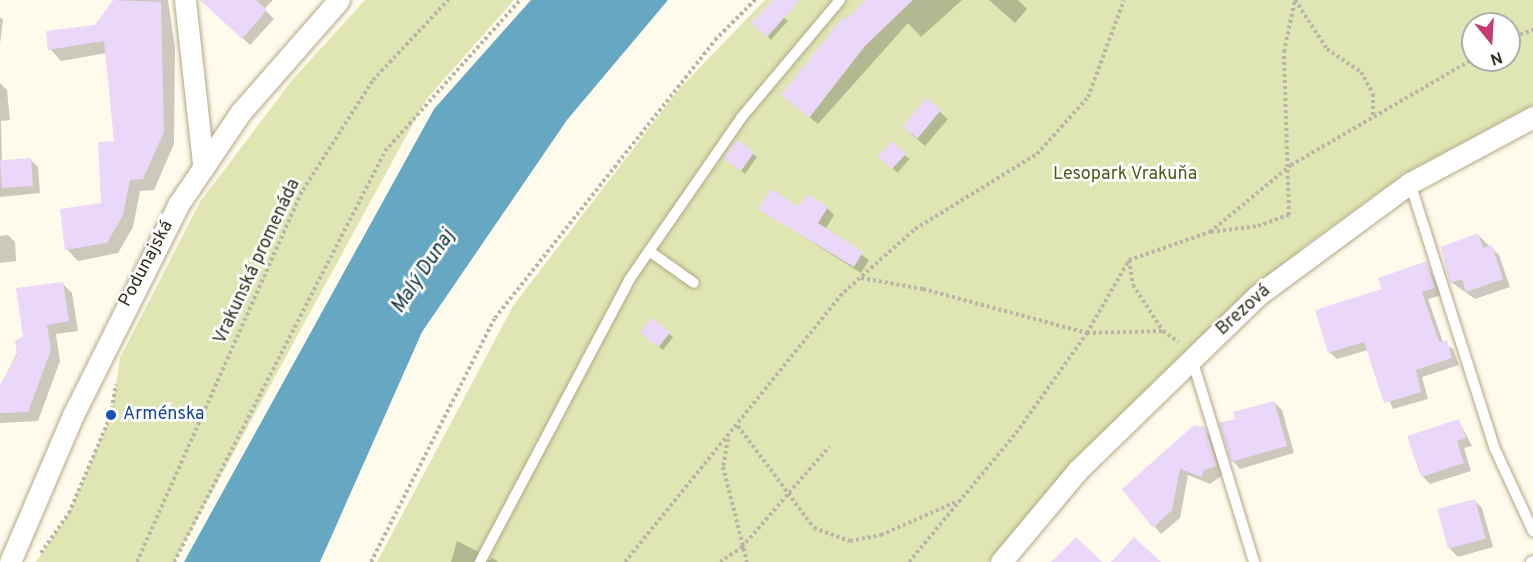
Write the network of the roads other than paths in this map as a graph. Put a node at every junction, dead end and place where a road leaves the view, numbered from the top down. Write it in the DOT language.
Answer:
graph roads {
  1 [pos="185,0"];
  2 [pos="339,0"];
  3 [pos="840,0"];
  4 [pos="1533,117"];
  5 [pos="203,164"];
  6 [pos="1410,183"];
  7 [pos="649,251"];
  8 [pos="694,283"];
  9 [pos="1195,356"];
  10 [pos="1533,531"];
  11 [pos="10,562"];
  12 [pos="480,562"];
  13 [pos="1001,562"];
  14 [pos="1254,562"];
  1 -- 5 [label="street"];
  2 -- 5 [label="street, Podunajská"];
  3 -- 7 [label="lane"];
  4 -- 6 [label="street, Brezová"];
  5 -- 11 [label="street, Podunajská"];
  6 -- 9 [label="street, Brezová"];
  6 -- 10 [label="lane"];
  7 -- 8 [label="lane"];
  7 -- 12 [label="lane"];
  9 -- 13 [label="street, Brezová"];
  9 -- 14 [label="lane"];
}
